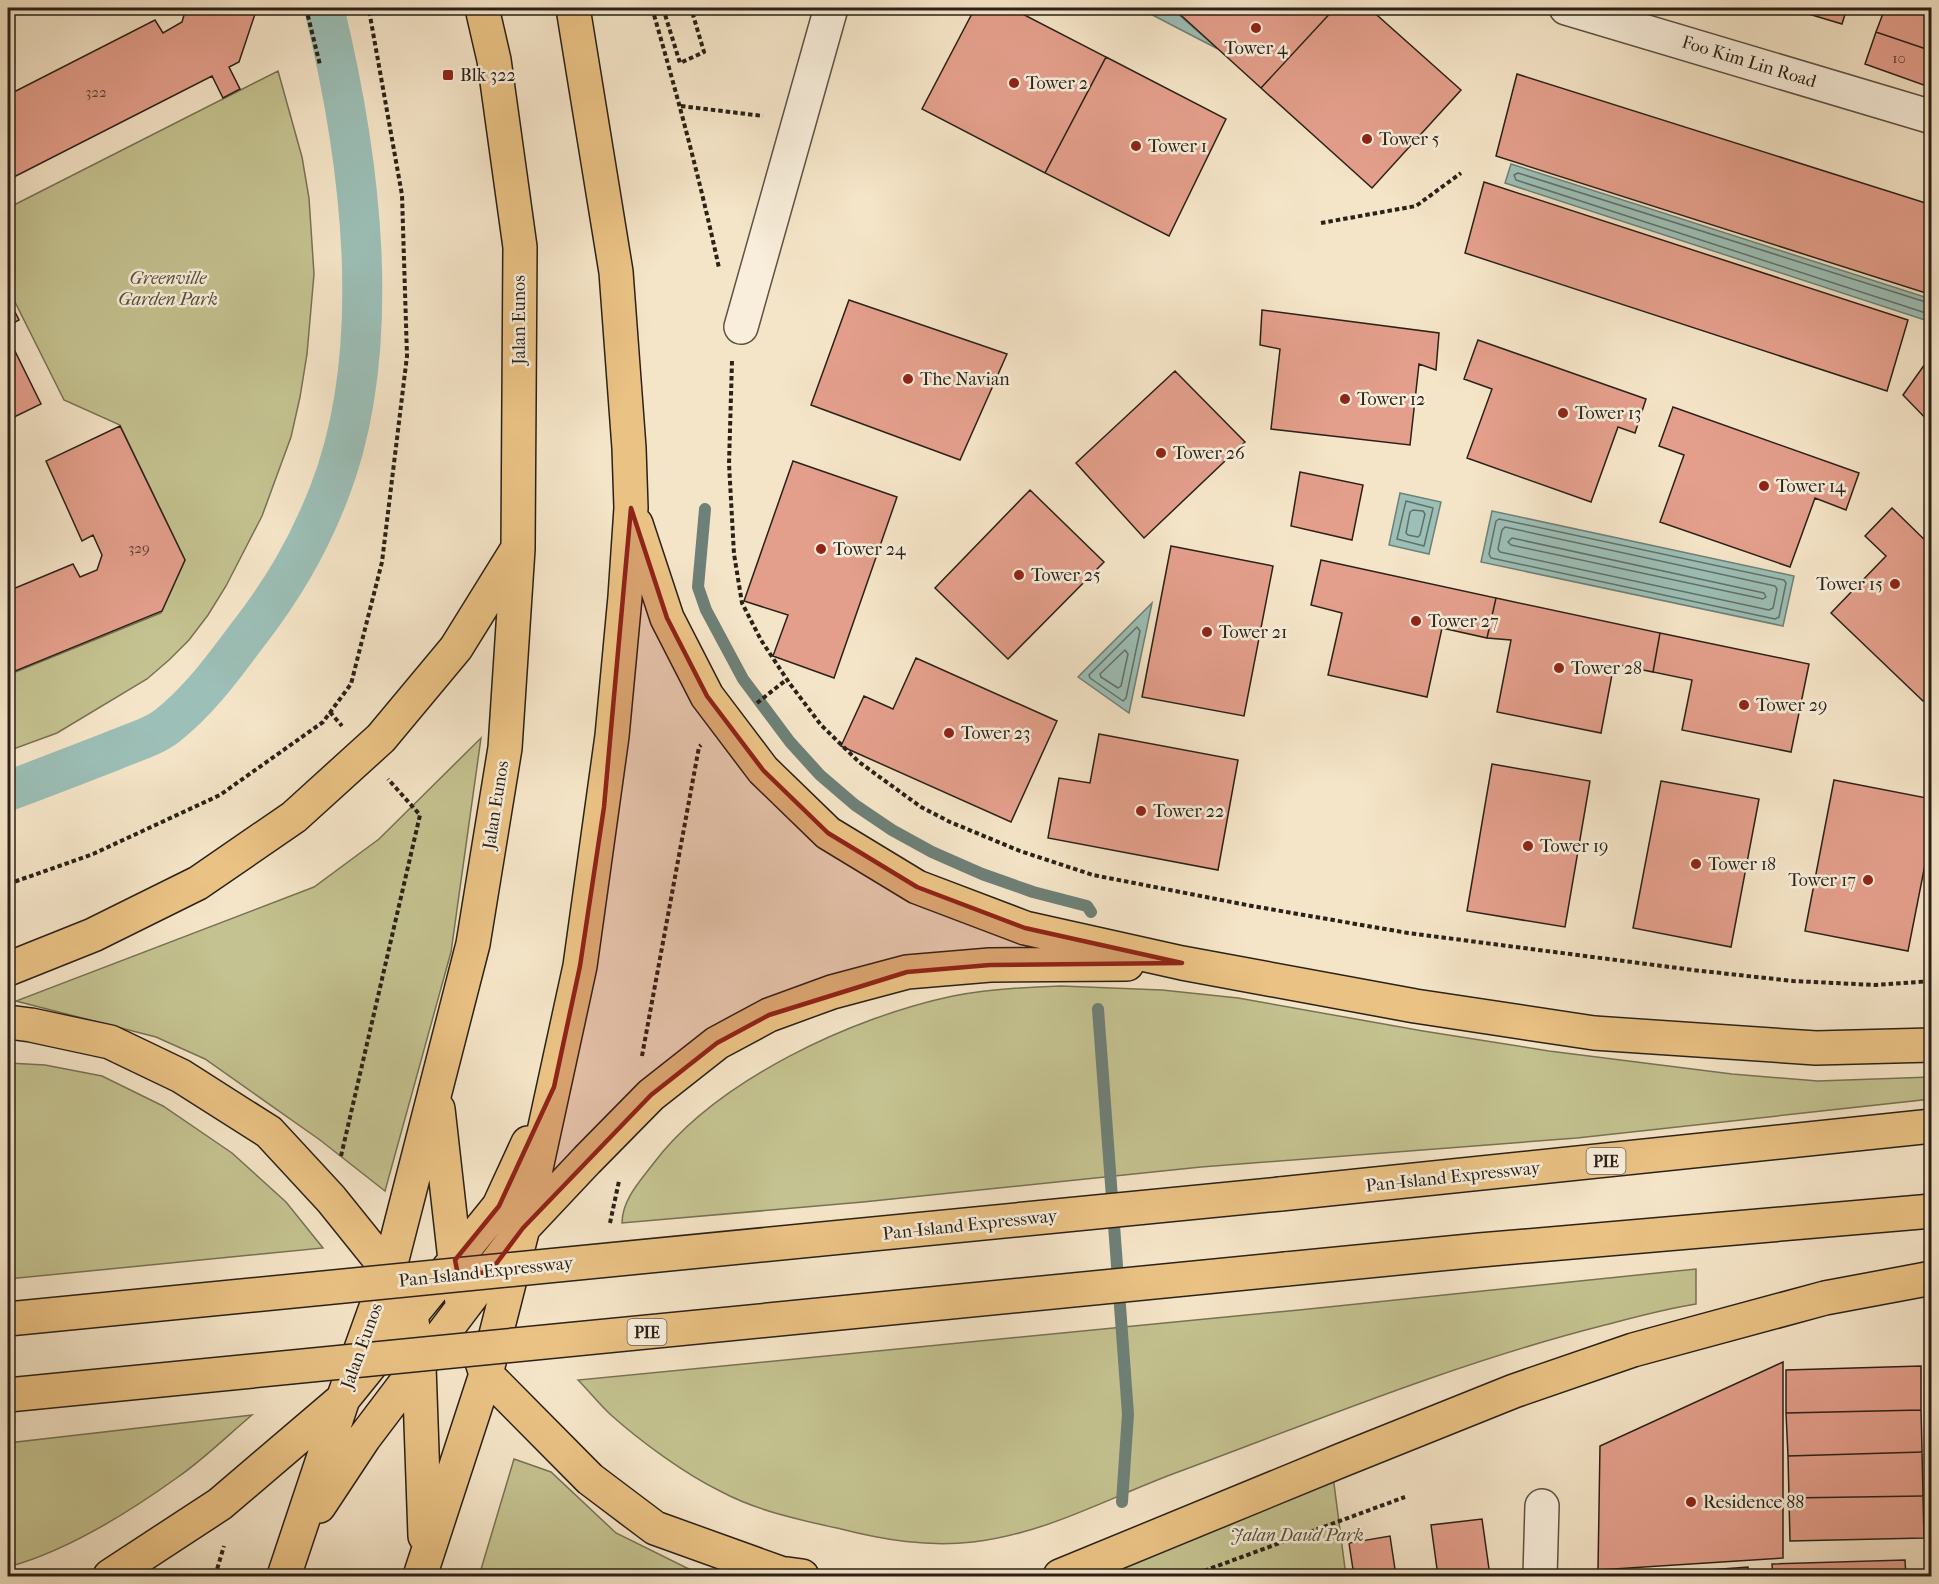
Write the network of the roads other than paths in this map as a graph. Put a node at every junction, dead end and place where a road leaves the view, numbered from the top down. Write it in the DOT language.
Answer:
graph roads {
  1 [pos="482,8"];
  2 [pos="573,8"];
  3 [pos="831,8"];
  4 [pos="1566,8"];
  5 [pos="1932,117"];
  6 [pos="737,341"];
  7 [pos="631,508"];
  8 [pos="518,549"];
  9 [pos="1182,963"];
  10 [pos="8,969"];
  11 [pos="8,1023"];
  12 [pos="1932,1046"];
  13 [pos="436,1087"];
  14 [pos="554,1087"];
  15 [pos="1932,1126"];
  16 [pos="1932,1211"];
  17 [pos="523,1228"];
  18 [pos="455,1260"];
  19 [pos="389,1270"];
  20 [pos="1932,1278"];
  21 [pos="463,1307"];
  22 [pos="411,1315"];
  23 [pos="8,1319"];
  24 [pos="419,1366"];
  25 [pos="486,1374"];
  26 [pos="8,1395"];
  27 [pos="343,1399"];
  28 [pos="1542,1506"];
  29 [pos="296,1540"];
  30 [pos="423,1568"];
  31 [pos="110,1576"];
  32 [pos="284,1576"];
  33 [pos="802,1576"];
  34 [pos="1060,1576"];
  35 [pos="1540,1576"];
  1 -- 8 [label="highway, Jalan Eunos"];
  2 -- 7 [label="highway"];
  3 -- 6 [label="street"];
  4 -- 5 [label="street, Foo Kim Lin Road"];
  7 -- 9 [label="highway"];
  7 -- 14 [label="highway"];
  8 -- 10 [label="highway"];
  8 -- 13 [label="highway, Jalan Eunos"];
  9 -- 12 [label="highway"];
  9 -- 17 [label="highway"];
  11 -- 19 [label="highway"];
  13 -- 18 [label="highway"];
  13 -- 19 [label="highway, Jalan Eunos"];
  14 -- 17 [label="highway"];
  14 -- 18 [label="highway"];
  15 -- 23 [label="highway, Pan-Island Expressway / PIE, bridge"];
  16 -- 26 [label="highway, PIE, bridge"];
  17 -- 21 [label="highway"];
  17 -- 25 [label="highway"];
  18 -- 21 [label="highway"];
  18 -- 22 [label="highway"];
  19 -- 22 [label="highway"];
  19 -- 27 [label="highway, Jalan Eunos"];
  20 -- 34 [label="highway"];
  21 -- 24 [label="highway"];
  21 -- 25 [label="highway"];
  22 -- 24 [label="highway"];
  22 -- 27 [label="highway"];
  24 -- 29 [label="highway"];
  24 -- 30 [label="highway"];
  25 -- 30 [label="highway"];
  25 -- 33 [label="highway"];
  27 -- 29 [label="highway, Jalan Eunos"];
  27 -- 31 [label="highway"];
  28 -- 35 [label="street"];
  29 -- 32 [label="highway, Jalan Eunos"];
}
